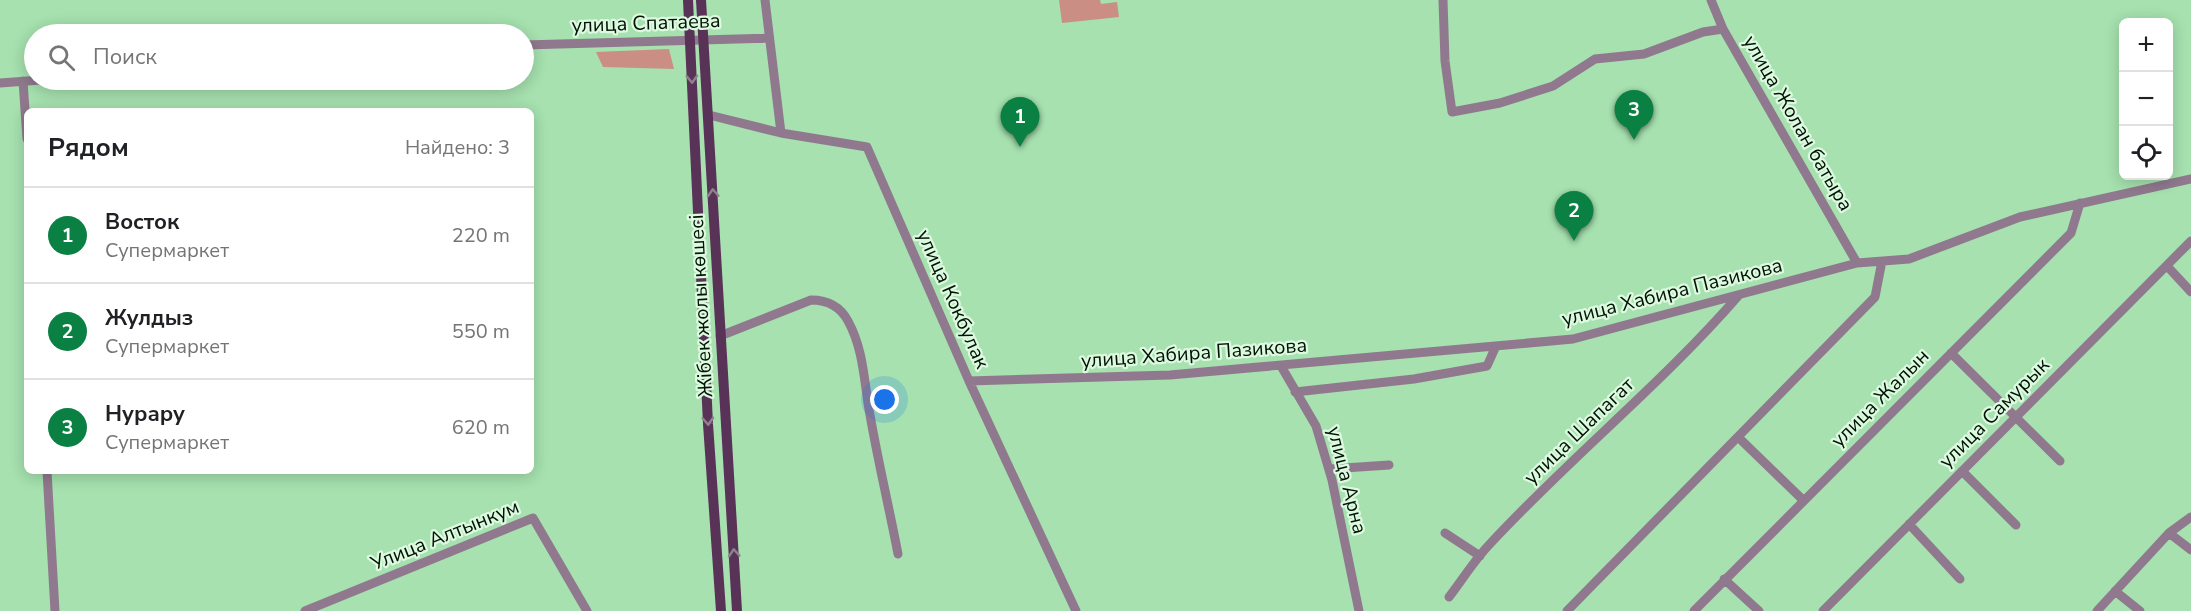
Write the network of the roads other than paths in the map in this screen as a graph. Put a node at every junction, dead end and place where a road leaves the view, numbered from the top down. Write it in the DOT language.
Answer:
graph roads {
  1 [pos="688,0"];
  2 [pos="701,0"];
  3 [pos="765,0"];
  4 [pos="1443,0"];
  5 [pos="1711,0"];
  6 [pos="1723,29"];
  7 [pos="690,38"];
  8 [pos="704,38"];
  9 [pos="769,38"];
  10 [pos="534,45"];
  11 [pos="24,81"];
  12 [pos="0,83"];
  13 [pos="24,90"];
  14 [pos="25,108"];
  15 [pos="709,115"];
  16 [pos="781,133"];
  17 [pos="2191,179"];
  18 [pos="2080,203"];
  19 [pos="2191,241"];
  20 [pos="1882,261"];
  21 [pos="1857,263"];
  22 [pos="2167,266"];
  23 [pos="2191,292"];
  24 [pos="1739,295"];
  25 [pos="720,336"];
  26 [pos="1496,346"];
  27 [pos="1951,352"];
  28 [pos="1281,366"];
  29 [pos="969,381"];
  30 [pos="1295,392"];
  31 [pos="2016,417"];
  32 [pos="1738,437"];
  33 [pos="2060,460"];
  34 [pos="1389,465"];
  35 [pos="1329,469"];
  36 [pos="1962,471"];
  37 [pos="47,474"];
  38 [pos="1803,500"];
  39 [pos="2191,517"];
  40 [pos="1909,524"];
  41 [pos="2016,525"];
  42 [pos="1446,533"];
  43 [pos="2169,533"];
  44 [pos="2191,550"];
  45 [pos="898,554"];
  46 [pos="1480,556"];
  47 [pos="1724,579"];
  48 [pos="1960,579"];
  49 [pos="2115,591"];
  50 [pos="1449,597"];
  51 [pos="55,611"];
  52 [pos="305,611"];
  53 [pos="587,611"];
  54 [pos="722,611"];
  55 [pos="737,611"];
  56 [pos="1076,611"];
  57 [pos="1359,611"];
  58 [pos="1567,611"];
  59 [pos="1694,611"];
  60 [pos="1759,611"];
  61 [pos="1823,611"];
  62 [pos="2097,611"];
  63 [pos="2140,611"];
  1 -- 7 [label="main road, Жібек жолы көшесі"];
  2 -- 8 [label="main road, Жібек жолы көшесі"];
  3 -- 9 [label="street"];
  4 -- 6 [label="street"];
  5 -- 6 [label="street, улица Жолан батыра"];
  6 -- 21 [label="street, улица Жолан батыра"];
  7 -- 8 [label="street, улица Спатаева"];
  7 -- 10 [label="street, улица Спатаева"];
  7 -- 54 [label="main road, Жібек жолы көшесі, one-way"];
  8 -- 9 [label="street, улица Спатаева"];
  8 -- 15 [label="main road, Жібек жолы көшесі"];
  9 -- 16 [label="street"];
  11 -- 12 [label="street"];
  13 -- 14 [label="street"];
  15 -- 16 [label="street, улица Кокбулак"];
  25 -- 15 [label="main road, Жібек жолы көшесі, one-way"];
  16 -- 29 [label="street, улица Кокбулак"];
  17 -- 18 [label="street, улица Хабира Пазикова"];
  18 -- 20 [label="street, улица Хабира Пазикова"];
  18 -- 27 [label="street, улица Жалын"];
  19 -- 22 [label="street, улица Самурык"];
  20 -- 21 [label="street, улица Хабира Пазикова"];
  20 -- 32 [label="street"];
  21 -- 24 [label="street, улица Хабира Пазикова"];
  22 -- 23 [label="street"];
  22 -- 31 [label="street, улица Самурык"];
  24 -- 26 [label="street, улица Хабира Пазикова"];
  24 -- 46 [label="street, улица Шапагат"];
  25 -- 45 [label="street"];
  55 -- 25 [label="main road, Жібек жолы көшесі, one-way"];
  26 -- 28 [label="street, улица Хабира Пазикова"];
  26 -- 30 [label="street"];
  27 -- 31 [label="street"];
  27 -- 38 [label="street, улица Жалын"];
  28 -- 29 [label="street, улица Хабира Пазикова"];
  28 -- 30 [label="street, улица Арна"];
  29 -- 56 [label="street, улица Кокбулак"];
  30 -- 35 [label="street, улица Арна"];
  31 -- 33 [label="street"];
  31 -- 36 [label="street, улица Самурык"];
  32 -- 38 [label="street"];
  32 -- 58 [label="street"];
  34 -- 35 [label="street"];
  35 -- 57 [label="street, улица Арна"];
  36 -- 40 [label="street, улица Самурык"];
  36 -- 41 [label="street"];
  37 -- 51 [label="street"];
  38 -- 47 [label="street, улица Жалын"];
  39 -- 43 [label="street"];
  40 -- 48 [label="street"];
  40 -- 61 [label="street, улица Самурык"];
  42 -- 46 [label="street"];
  43 -- 44 [label="street"];
  43 -- 49 [label="street"];
  46 -- 50 [label="street, улица Шапагат"];
  47 -- 59 [label="street, улица Жалын"];
  47 -- 60 [label="street"];
  49 -- 62 [label="street"];
  49 -- 63 [label="street"];
  52 -- 53 [label="street, Улица Алтынкум"];
}
